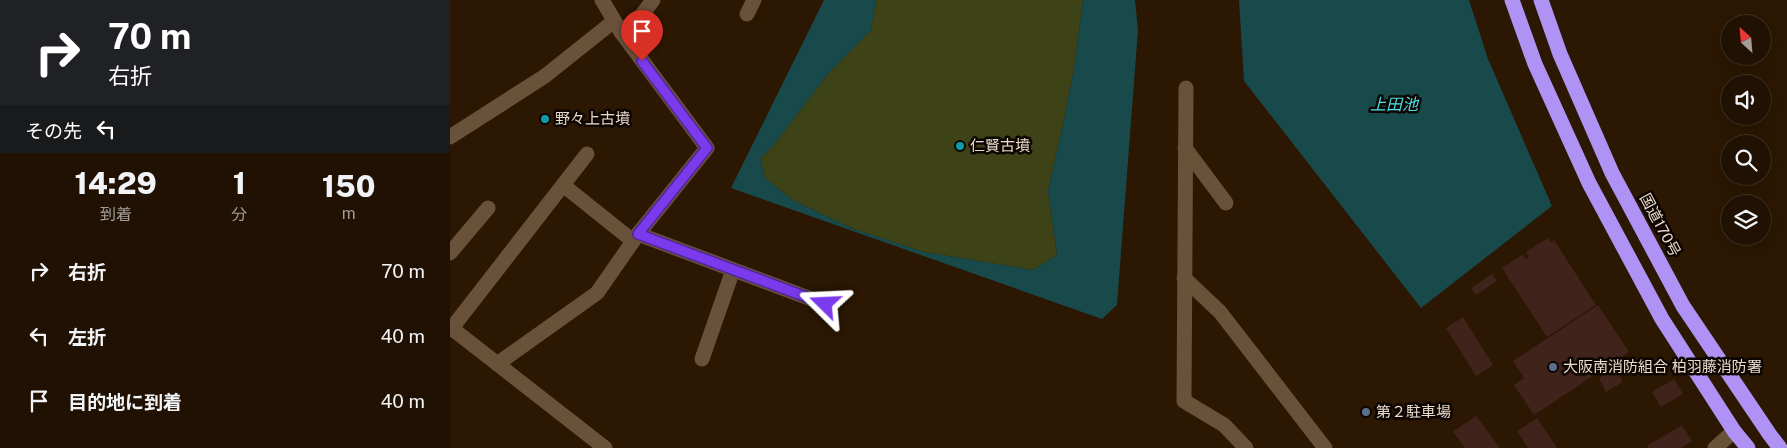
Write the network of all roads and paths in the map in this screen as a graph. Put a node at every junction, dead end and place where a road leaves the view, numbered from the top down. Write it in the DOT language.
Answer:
graph roads {
  1 [pos="602,0"];
  2 [pos="653,0"];
  3 [pos="754,0"];
  4 [pos="1512,0"];
  5 [pos="1541,0"];
  6 [pos="747,14"];
  7 [pos="617,26"];
  8 [pos="1186,88"];
  9 [pos="450,137"];
  10 [pos="1185,148"];
  11 [pos="587,154"];
  12 [pos="563,185"];
  13 [pos="1226,203"];
  14 [pos="488,208"];
  15 [pos="636,238"];
  16 [pos="450,253"];
  17 [pos="734,270"];
  18 [pos="1184,278"];
  19 [pos="825,304"];
  20 [pos="451,328"];
  21 [pos="702,359"];
  22 [pos="497,364"];
  23 [pos="1734,431"];
  24 [pos="606,448"];
  25 [pos="1246,448"];
  26 [pos="1325,448"];
  27 [pos="1715,448"];
  28 [pos="1748,448"];
  29 [pos="1780,448"];
  1 -- 7 [label="street"];
  2 -- 7 [label="street"];
  3 -- 6 [label="street"];
  4 -- 23 [label="highway"];
  5 -- 29 [label="highway, 国道170号"];
  7 -- 9 [label="street"];
  7 -- 15 [label="street"];
  8 -- 10 [label="street"];
  10 -- 13 [label="street"];
  10 -- 18 [label="street"];
  11 -- 12 [label="street"];
  12 -- 15 [label="street"];
  12 -- 20 [label="street"];
  14 -- 16 [label="street"];
  15 -- 17 [label="street"];
  15 -- 22 [label="street"];
  17 -- 19 [label="street"];
  17 -- 21 [label="street"];
  18 -- 25 [label="street"];
  18 -- 26 [label="street"];
  20 -- 22 [label="street"];
  22 -- 24 [label="street"];
  23 -- 27 [label="street"];
  23 -- 28 [label="highway"];
}
